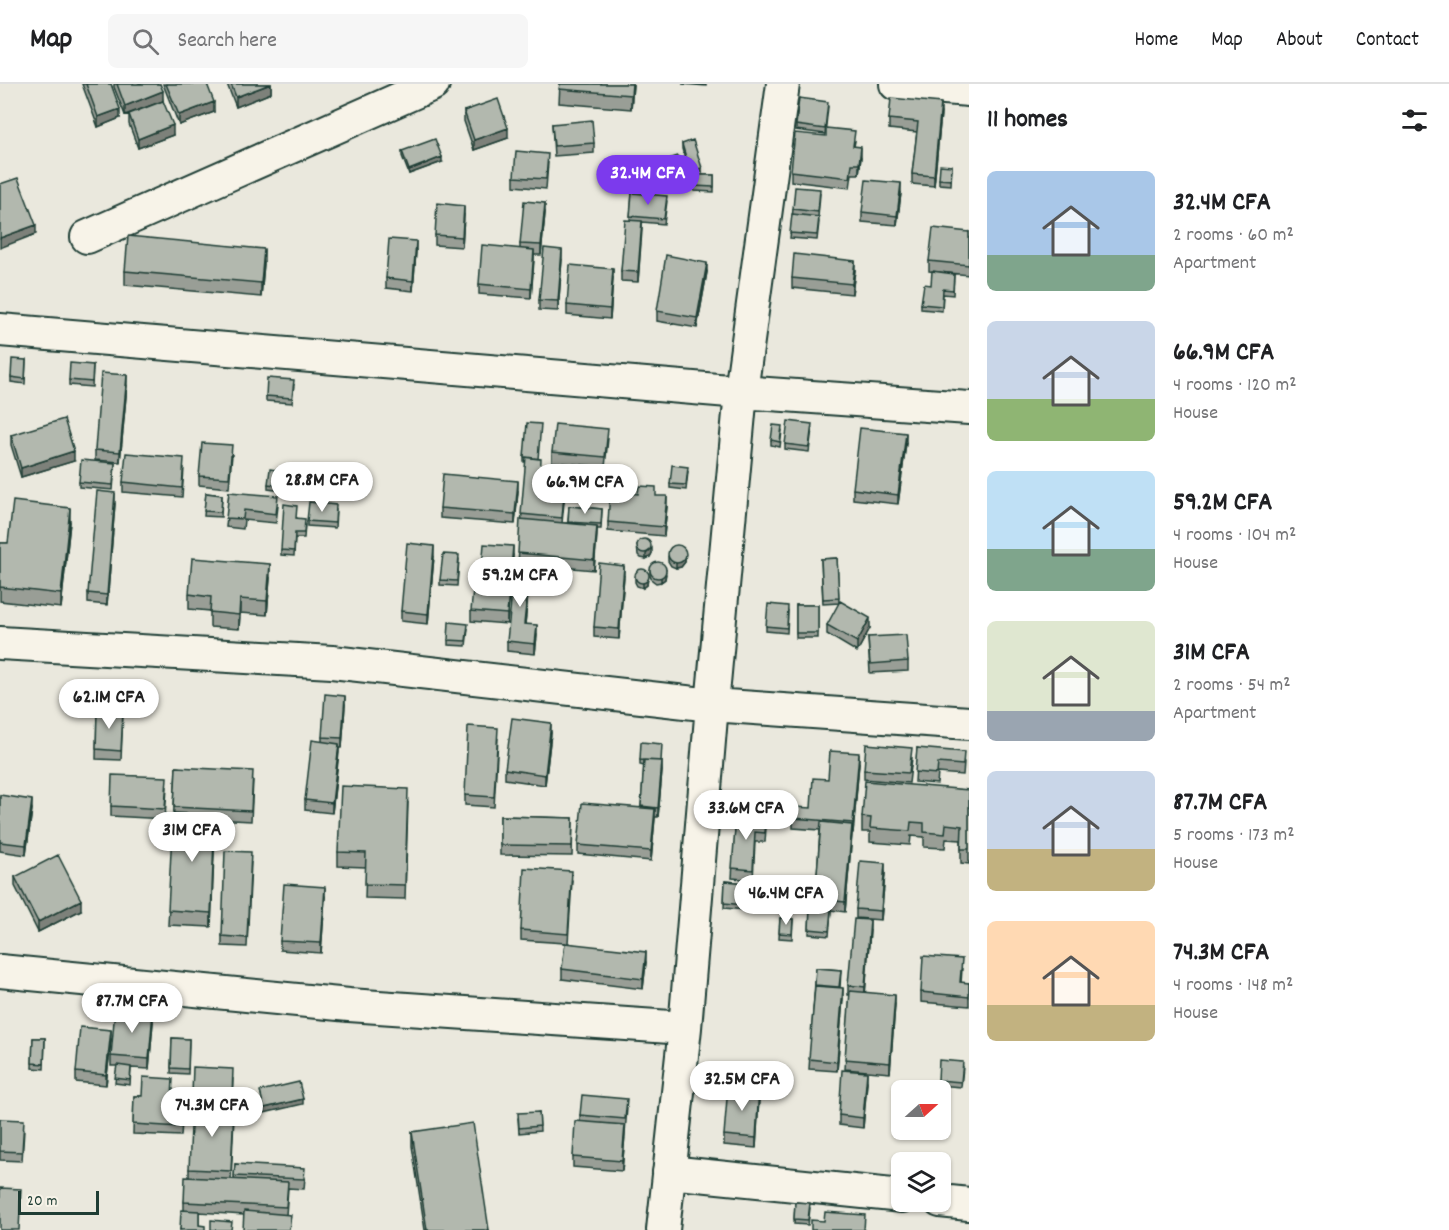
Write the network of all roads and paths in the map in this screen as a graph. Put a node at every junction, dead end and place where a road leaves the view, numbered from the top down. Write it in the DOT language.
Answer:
graph roads {
  1 [pos="433,84"];
  2 [pos="783,84"];
  3 [pos="896,84"];
  4 [pos="969,90"];
  5 [pos="87,237"];
  6 [pos="0,330"];
  7 [pos="741,392"];
  8 [pos="969,408"];
  9 [pos="0,643"];
  10 [pos="712,705"];
  11 [pos="969,723"];
  12 [pos="0,971"];
  13 [pos="685,1028"];
  14 [pos="669,1172"];
  15 [pos="891,1196"];
  16 [pos="951,1202"];
  17 [pos="969,1204"];
  18 [pos="663,1230"];
  1 -- 5 [label="street"];
  2 -- 7 [label="street"];
  3 -- 4 [label="street"];
  6 -- 7 [label="street"];
  7 -- 8 [label="street"];
  7 -- 10 [label="street"];
  9 -- 10 [label="street"];
  10 -- 11 [label="street"];
  10 -- 13 [label="street"];
  12 -- 13 [label="street"];
  13 -- 14 [label="street"];
  14 -- 15 [label="street"];
  14 -- 18 [label="street"];
  16 -- 17 [label="street"];
}
